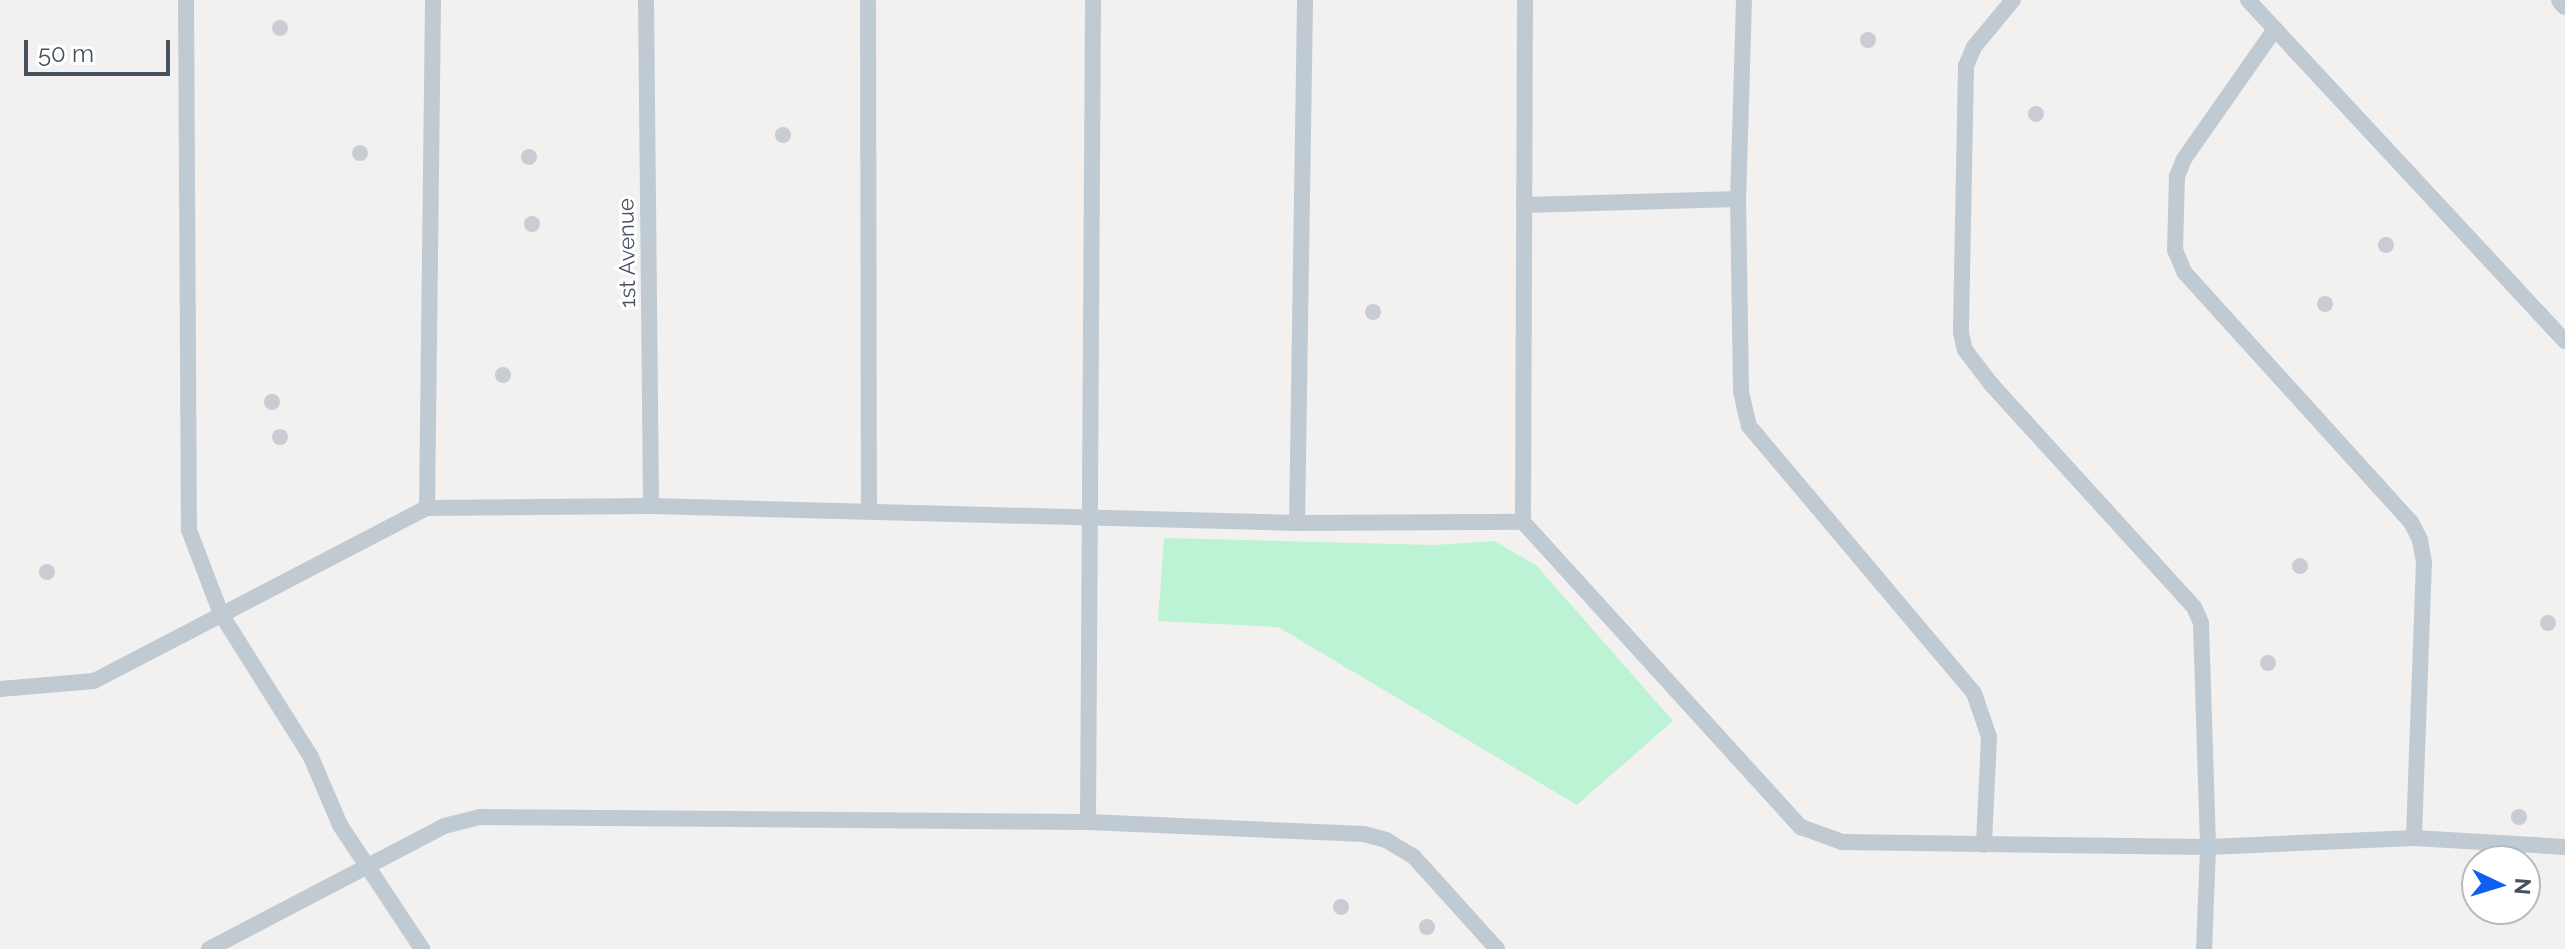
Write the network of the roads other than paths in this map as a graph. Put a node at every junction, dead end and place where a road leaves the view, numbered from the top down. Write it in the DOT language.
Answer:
graph roads {
  1 [pos="186,0"];
  2 [pos="433,0"];
  3 [pos="646,0"];
  4 [pos="868,0"];
  5 [pos="1093,0"];
  6 [pos="1305,0"];
  7 [pos="1525,0"];
  8 [pos="1744,0"];
  9 [pos="2013,0"];
  10 [pos="2248,0"];
  11 [pos="2561,0"];
  12 [pos="2565,5"];
  13 [pos="2275,29"];
  14 [pos="1738,199"];
  15 [pos="1524,205"];
  16 [pos="2565,341"];
  17 [pos="651,506"];
  18 [pos="427,508"];
  19 [pos="869,511"];
  20 [pos="1092,517"];
  21 [pos="1523,522"];
  22 [pos="1297,523"];
  23 [pos="221,614"];
  24 [pos="0,689"];
  25 [pos="1088,822"];
  26 [pos="2414,838"];
  27 [pos="1984,845"];
  28 [pos="2208,847"];
  29 [pos="2565,847"];
  30 [pos="368,865"];
  31 [pos="209,949"];
  32 [pos="422,949"];
  33 [pos="1497,949"];
  34 [pos="2204,949"];
  1 -- 23 [label="street"];
  2 -- 18 [label="street"];
  3 -- 17 [label="street, 1st Avenue"];
  4 -- 19 [label="street"];
  5 -- 20 [label="street"];
  6 -- 22 [label="street"];
  7 -- 15 [label="street"];
  8 -- 14 [label="street"];
  9 -- 28 [label="street"];
  10 -- 13 [label="street"];
  11 -- 12 [label="street"];
  13 -- 16 [label="street"];
  13 -- 26 [label="street"];
  14 -- 15 [label="street"];
  14 -- 27 [label="street"];
  15 -- 21 [label="street"];
  17 -- 18 [label="street"];
  17 -- 19 [label="street"];
  18 -- 23 [label="street"];
  19 -- 20 [label="street"];
  20 -- 22 [label="street"];
  20 -- 25 [label="street"];
  21 -- 22 [label="street"];
  21 -- 27 [label="street"];
  23 -- 24 [label="street"];
  23 -- 30 [label="street"];
  25 -- 30 [label="street"];
  25 -- 33 [label="street"];
  26 -- 28 [label="street"];
  26 -- 29 [label="street"];
  27 -- 28 [label="street"];
  28 -- 34 [label="street"];
  30 -- 31 [label="street"];
  30 -- 32 [label="street"];
}
